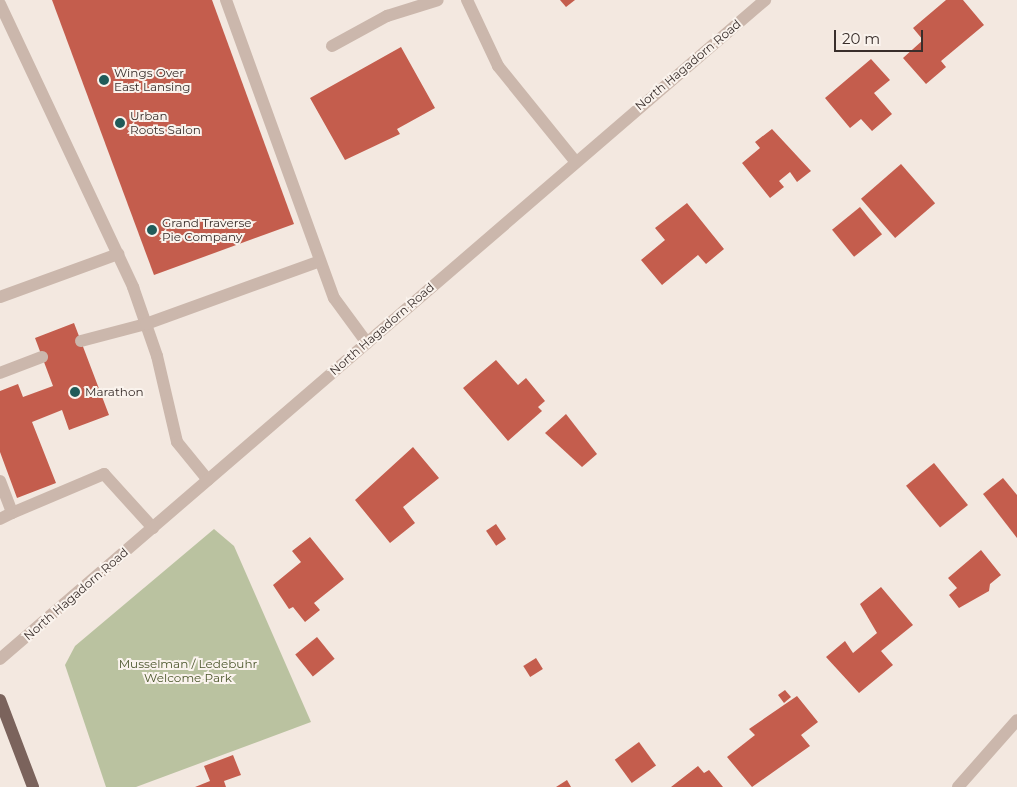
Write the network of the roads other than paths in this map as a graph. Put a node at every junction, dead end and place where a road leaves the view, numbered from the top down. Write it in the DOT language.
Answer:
graph roads {
  1 [pos="226,0"];
  2 [pos="438,0"];
  3 [pos="468,0"];
  4 [pos="764,0"];
  5 [pos="0,4"];
  6 [pos="332,46"];
  7 [pos="575,161"];
  8 [pos="118,254"];
  9 [pos="320,261"];
  10 [pos="0,297"];
  11 [pos="146,324"];
  12 [pos="81,341"];
  13 [pos="367,342"];
  14 [pos="42,357"];
  15 [pos="0,373"];
  16 [pos="208,480"];
  17 [pos="0,481"];
  18 [pos="12,513"];
  19 [pos="0,519"];
  20 [pos="153,528"];
  21 [pos="0,659"];
  22 [pos="0,700"];
  23 [pos="1017,720"];
  24 [pos="33,787"];
  25 [pos="958,787"];
  1 -- 9 [label="street"];
  2 -- 6 [label="street"];
  3 -- 7 [label="street"];
  4 -- 7 [label="street, North Hagadorn Road"];
  5 -- 8 [label="street"];
  7 -- 13 [label="street, North Hagadorn Road"];
  8 -- 10 [label="street"];
  8 -- 11 [label="street"];
  9 -- 11 [label="street"];
  9 -- 13 [label="street"];
  11 -- 12 [label="street"];
  11 -- 16 [label="street"];
  13 -- 16 [label="street, North Hagadorn Road"];
  14 -- 15 [label="street"];
  16 -- 20 [label="street, North Hagadorn Road"];
  17 -- 18 [label="street"];
  18 -- 19 [label="street"];
  18 -- 20 [label="street"];
  20 -- 21 [label="street, North Hagadorn Road"];
  22 -- 24 [label="main road"];
  23 -- 25 [label="street"];
}
